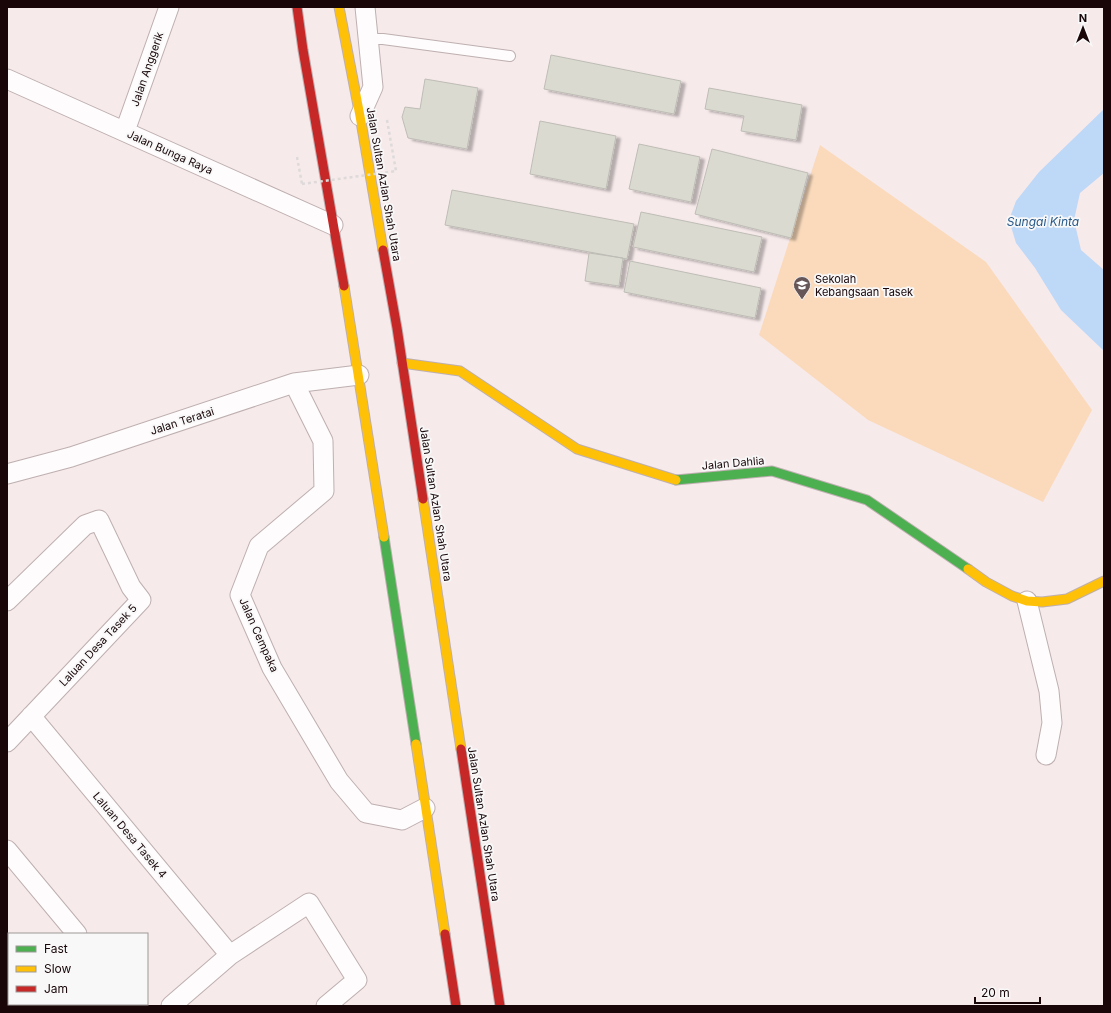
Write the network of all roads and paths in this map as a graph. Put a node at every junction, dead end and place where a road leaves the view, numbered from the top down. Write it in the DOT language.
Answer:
graph roads {
  1 [pos="169,7"];
  2 [pos="297,7"];
  3 [pos="339,7"];
  4 [pos="364,7"];
  5 [pos="368,39"];
  6 [pos="510,56"];
  7 [pos="7,79"];
  8 [pos="360,116"];
  9 [pos="387,120"];
  10 [pos="125,132"];
  11 [pos="302,184"];
  12 [pos="333,225"];
  13 [pos="402,362"];
  14 [pos="359,375"];
  15 [pos="294,383"];
  16 [pos="7,474"];
  17 [pos="1104,581"];
  18 [pos="7,601"];
  19 [pos="1027,601"];
  20 [pos="31,716"];
  21 [pos="7,742"];
  22 [pos="1046,755"];
  23 [pos="425,808"];
  24 [pos="7,850"];
  25 [pos="76,933"];
  26 [pos="230,955"];
  27 [pos="171,1006"];
  28 [pos="326,1006"];
  29 [pos="456,1006"];
  30 [pos="500,1006"];
  1 -- 10 [label="street, Jalan Anggerik"];
  2 -- 12 [label="main road"];
  3 -- 8 [label="main road, Jalan Sultan Azlan Shah Utara"];
  4 -- 5 [label="street"];
  5 -- 6 [label="lane"];
  5 -- 8 [label="street"];
  7 -- 10 [label="street, Jalan Bunga Raya"];
  8 -- 13 [label="main road, Jalan Sultan Azlan Shah Utara"];
  9 -- 11 [label="path, bridge"];
  10 -- 12 [label="street, Jalan Bunga Raya"];
  12 -- 14 [label="main road"];
  13 -- 19 [label="main road, Jalan Dahlia"];
  13 -- 30 [label="main road, Jalan Sultan Azlan Shah Utara"];
  14 -- 15 [label="street, Jalan Teratai"];
  14 -- 23 [label="main road"];
  15 -- 16 [label="street, Jalan Teratai"];
  15 -- 23 [label="street, Jalan Cempaka"];
  17 -- 19 [label="main road, Jalan Dahlia"];
  18 -- 20 [label="street, Laluan Desa Tasek 5"];
  19 -- 22 [label="street"];
  20 -- 21 [label="street, Laluan Desa Tasek 5"];
  20 -- 26 [label="street, Laluan Desa Tasek 4"];
  23 -- 29 [label="main road"];
  24 -- 25 [label="street"];
  26 -- 27 [label="street"];
  26 -- 28 [label="street"];
}
